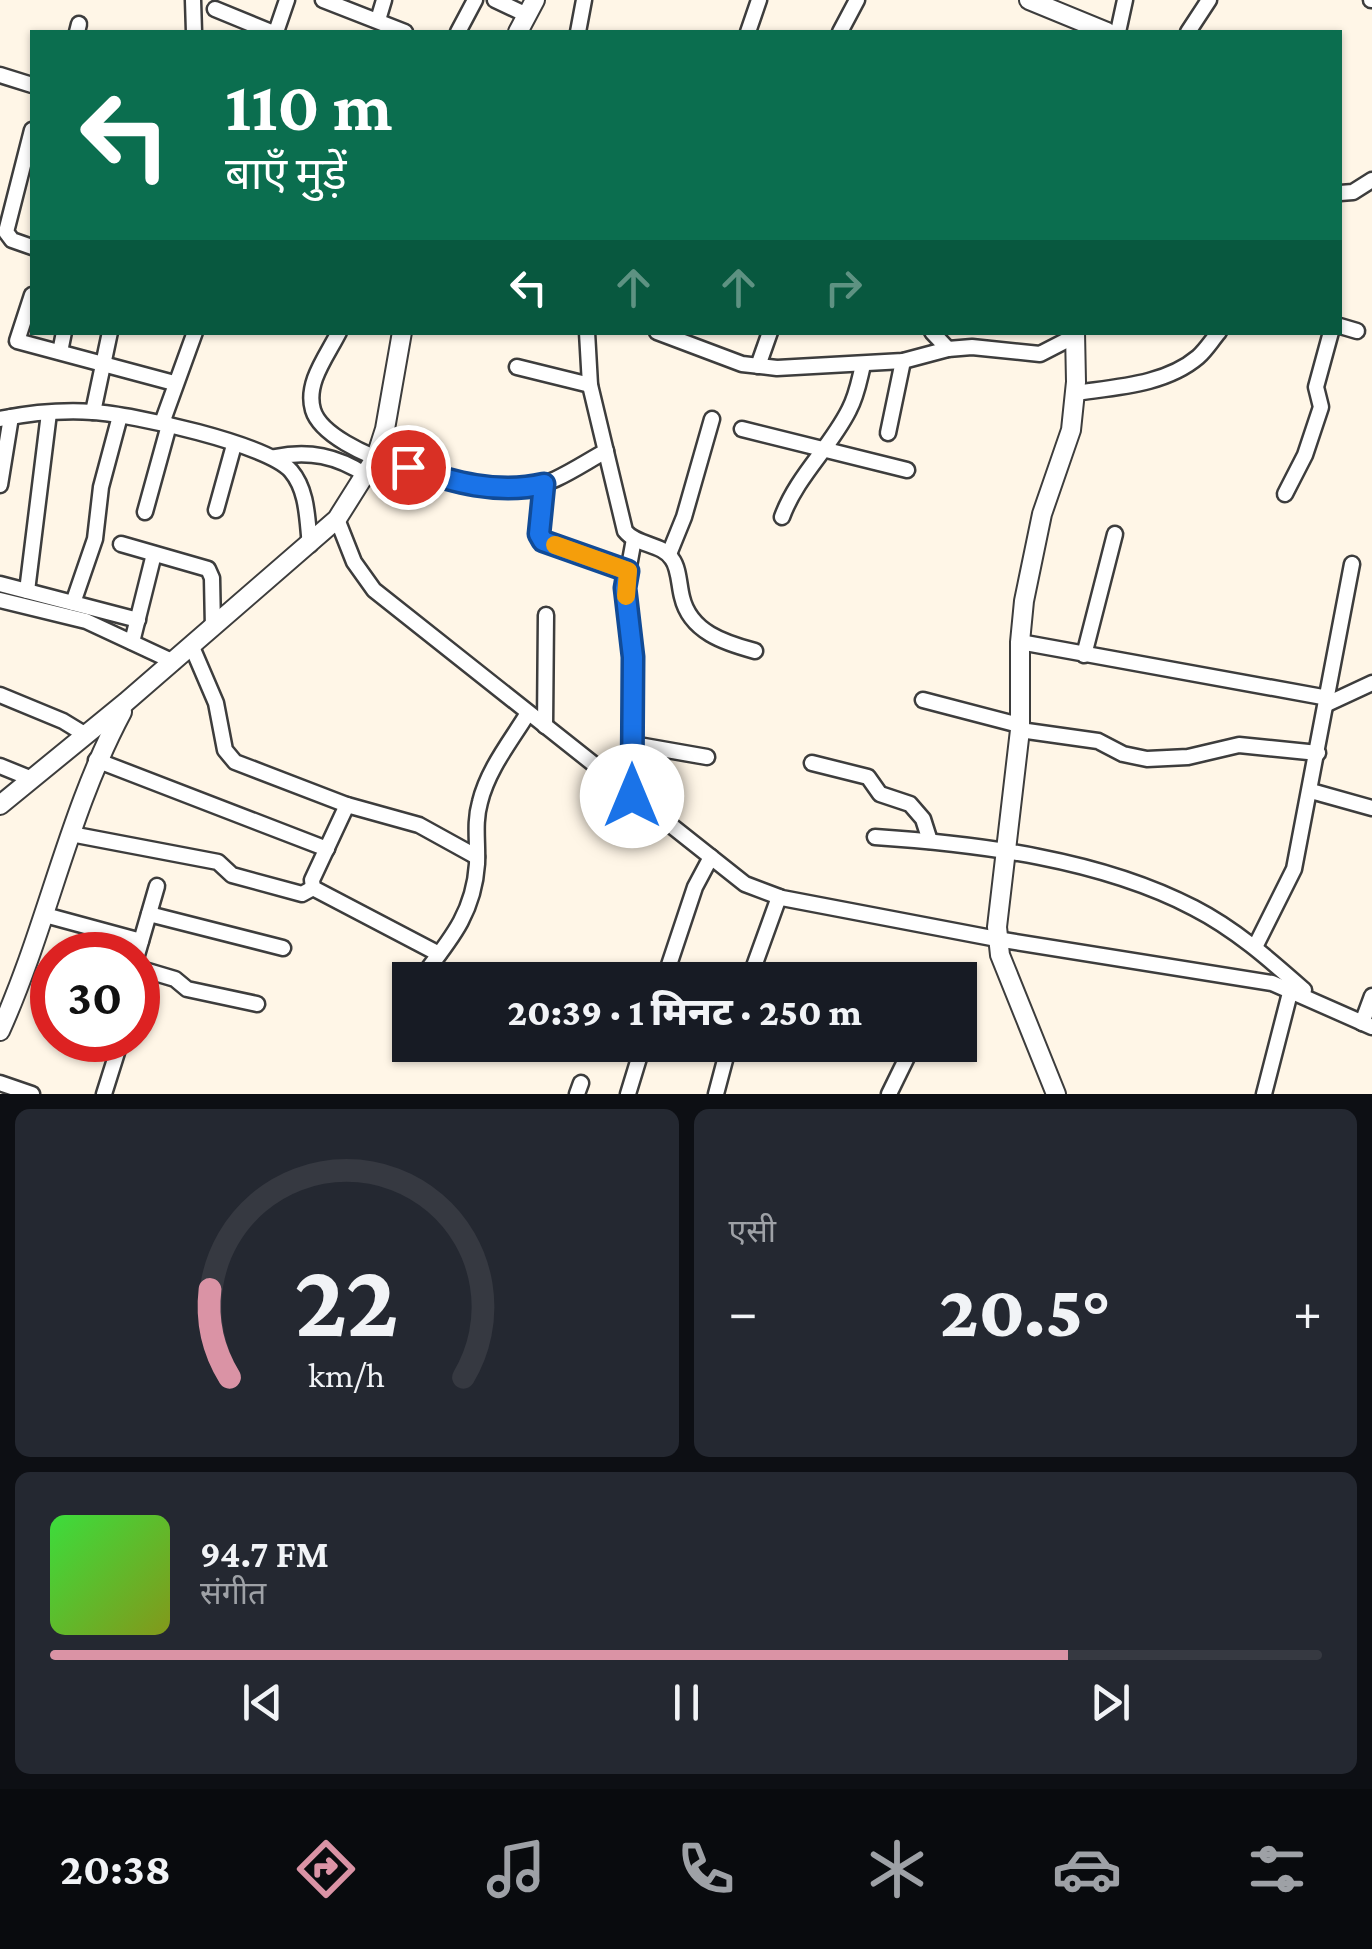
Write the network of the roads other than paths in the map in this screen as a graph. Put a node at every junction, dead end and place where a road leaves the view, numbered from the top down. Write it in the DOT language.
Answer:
graph roads {
  1 [pos="193,0"];
  2 [pos="287,0"];
  3 [pos="323,0"];
  4 [pos="384,0"];
  5 [pos="475,0"];
  6 [pos="495,0"];
  7 [pos="584,0"];
  8 [pos="759,0"];
  9 [pos="857,0"];
  10 [pos="1125,0"];
  11 [pos="1210,0"];
  12 [pos="1040,2"];
  13 [pos="531,7"];
  14 [pos="216,8"];
  15 [pos="378,20"];
  16 [pos="194,30"];
  17 [pos="269,30"];
  18 [pos="275,30"];
  19 [pos="400,30"];
  20 [pos="459,30"];
  21 [pos="519,30"];
  22 [pos="578,30"];
  23 [pos="749,30"];
  24 [pos="841,30"];
  25 [pos="1103,30"];
  26 [pos="1118,30"];
  27 [pos="1189,30"];
  28 [pos="0,75"];
  29 [pos="30,84"];
  30 [pos="30,138"];
  31 [pos="1369,185"];
  32 [pos="1342,192"];
  33 [pos="30,246"];
  34 [pos="30,301"];
  35 [pos="1342,327"];
  36 [pos="1357,331"];
  37 [pos="63,335"];
  38 [pos="109,335"];
  39 [pos="194,335"];
  40 [pos="337,335"];
  41 [pos="401,335"];
  42 [pos="587,335"];
  43 [pos="664,335"];
  44 [pos="769,335"];
  45 [pos="935,335"];
  46 [pos="1073,335"];
  47 [pos="1075,335"];
  48 [pos="1217,335"];
  49 [pos="1330,335"];
  50 [pos="948,349"];
  51 [pos="60,352"];
  52 [pos="903,361"];
  53 [pos="102,364"];
  54 [pos="863,364"];
  55 [pos="516,366"];
  56 [pos="758,366"];
  57 [pos="174,383"];
  58 [pos="590,385"];
  59 [pos="1075,393"];
  60 [pos="49,412"];
  61 [pos="93,412"];
  62 [pos="120,416"];
  63 [pos="6,418"];
  64 [pos="712,420"];
  65 [pos="165,424"];
  66 [pos="742,429"];
  67 [pos="888,433"];
  68 [pos="234,445"];
  69 [pos="606,451"];
  70 [pos="823,451"];
  71 [pos="274,457"];
  72 [pos="376,457"];
  73 [pos="907,470"];
  74 [pos="366,474"];
  75 [pos="544,484"];
  76 [pos="0,485"];
  77 [pos="1285,494"];
  78 [pos="216,510"];
  79 [pos="145,512"];
  80 [pos="782,516"];
  81 [pos="337,519"];
  82 [pos="1115,534"];
  83 [pos="634,540"];
  84 [pos="121,544"];
  85 [pos="310,545"];
  86 [pos="154,554"];
  87 [pos="669,554"];
  88 [pos="1352,564"];
  89 [pos="628,571"];
  90 [pos="0,584"];
  91 [pos="28,591"];
  92 [pos="0,600"];
  93 [pos="73,603"];
  94 [pos="546,616"];
  95 [pos="138,620"];
  96 [pos="213,628"];
  97 [pos="132,642"];
  98 [pos="1020,642"];
  99 [pos="192,646"];
  100 [pos="755,651"];
  101 [pos="1084,654"];
  102 [pos="174,662"];
  103 [pos="1372,683"];
  104 [pos="0,695"];
  105 [pos="923,700"];
  106 [pos="1328,701"];
  107 [pos="126,702"];
  108 [pos="528,713"];
  109 [pos="545,726"];
  110 [pos="1020,728"];
  111 [pos="86,735"];
  112 [pos="633,744"];
  113 [pos="1318,752"];
  114 [pos="708,757"];
  115 [pos="96,760"];
  116 [pos="812,762"];
  117 [pos="0,766"];
  118 [pos="32,779"];
  119 [pos="1311,791"];
  120 [pos="632,796"];
  121 [pos="0,804"];
  122 [pos="347,805"];
  123 [pos="1372,808"];
  124 [pos="72,834"];
  125 [pos="874,837"];
  126 [pos="930,841"];
  127 [pos="327,849"];
  128 [pos="1004,851"];
  129 [pos="477,857"];
  130 [pos="710,858"];
  131 [pos="157,886"];
  132 [pos="313,888"];
  133 [pos="779,897"];
  134 [pos="149,914"];
  135 [pos="45,916"];
  136 [pos="92,932"];
  137 [pos="144,932"];
  138 [pos="997,939"];
  139 [pos="1255,947"];
  140 [pos="283,948"];
  141 [pos="439,954"];
  142 [pos="433,962"];
  143 [pos="670,962"];
  144 [pos="756,962"];
  145 [pos="160,974"];
  146 [pos="9,988"];
  147 [pos="1291,989"];
  148 [pos="1372,996"];
  149 [pos="1316,1000"];
  150 [pos="256,1004"];
  151 [pos="1367,1025"];
  152 [pos="0,1031"];
  153 [pos="114,1062"];
  154 [pos="638,1062"];
  155 [pos="724,1062"];
  156 [pos="905,1062"];
  157 [pos="0,1083"];
  158 [pos="32,1094"];
  159 [pos="104,1094"];
  160 [pos="628,1094"];
  161 [pos="716,1094"];
  162 [pos="889,1094"];
  163 [pos="1056,1094"];
  164 [pos="1264,1094"];
  1 -- 16 [label="street"];
  2 -- 18 [label="street"];
  3 -- 15 [label="street"];
  4 -- 15 [label="street"];
  5 -- 20 [label="street"];
  6 -- 13 [label="street"];
  7 -- 22 [label="street"];
  8 -- 23 [label="street"];
  9 -- 24 [label="street"];
  10 -- 26 [label="street"];
  11 -- 27 [label="street"];
  12 -- 25 [label="street"];
  13 -- 21 [label="street"];
  14 -- 17 [label="street"];
  15 -- 19 [label="street"];
  28 -- 29 [label="street"];
  30 -- 33 [label="street"];
  31 -- 32 [label="street"];
  34 -- 51 [label="street"];
  35 -- 36 [label="street"];
  37 -- 51 [label="street"];
  38 -- 53 [label="street"];
  39 -- 57 [label="street"];
  40 -- 72 [label="street"];
  41 -- 72 [label="street"];
  42 -- 58 [label="street"];
  43 -- 56 [label="street"];
  44 -- 56 [label="street"];
  45 -- 50 [label="street"];
  46 -- 50 [label="street"];
  47 -- 59 [label="street"];
  48 -- 59 [label="street"];
  49 -- 77 [label="street"];
  50 -- 52 [label="street"];
  51 -- 53 [label="street"];
  52 -- 54 [label="street"];
  52 -- 67 [label="street"];
  53 -- 57 [label="street"];
  53 -- 61 [label="street"];
  54 -- 56 [label="street"];
  54 -- 70 [label="street"];
  55 -- 58 [label="street"];
  57 -- 65 [label="street"];
  58 -- 69 [label="street"];
  59 -- 98 [label="street"];
  60 -- 61 [label="street"];
  60 -- 63 [label="street"];
  60 -- 91 [label="street"];
  61 -- 62 [label="street"];
  62 -- 65 [label="street"];
  62 -- 93 [label="street"];
  63 -- 76 [label="street"];
  64 -- 87 [label="street"];
  65 -- 68 [label="street"];
  65 -- 79 [label="street"];
  66 -- 70 [label="street"];
  68 -- 71 [label="street"];
  68 -- 78 [label="street"];
  69 -- 75 [label="street"];
  69 -- 83 [label="street"];
  70 -- 73 [label="street"];
  70 -- 80 [label="street"];
  71 -- 74 [label="street"];
  71 -- 85 [label="street"];
  72 -- 74 [label="street"];
  72 -- 75 [label="street"];
  74 -- 81 [label="street"];
  75 -- 89 [label="street"];
  81 -- 85 [label="street"];
  81 -- 108 [label="street"];
  82 -- 101 [label="street"];
  83 -- 87 [label="street"];
  83 -- 89 [label="street"];
  84 -- 86 [label="street"];
  85 -- 96 [label="street"];
  86 -- 95 [label="street"];
  86 -- 96 [label="street"];
  87 -- 100 [label="street"];
  88 -- 106 [label="street"];
  89 -- 112 [label="street"];
  90 -- 91 [label="street"];
  91 -- 93 [label="street"];
  92 -- 97 [label="street"];
  93 -- 95 [label="street"];
  94 -- 109 [label="street"];
  95 -- 97 [label="street"];
  96 -- 99 [label="street"];
  97 -- 102 [label="street"];
  98 -- 101 [label="street"];
  98 -- 110 [label="street"];
  99 -- 102 [label="street"];
  99 -- 122 [label="street"];
  101 -- 106 [label="street"];
  102 -- 107 [label="street"];
  103 -- 106 [label="street"];
  104 -- 111 [label="street"];
  105 -- 110 [label="street"];
  106 -- 113 [label="street"];
  107 -- 111 [label="street"];
  107 -- 115 [label="street"];
  108 -- 109 [label="street"];
  108 -- 129 [label="street"];
  109 -- 120 [label="street"];
  110 -- 113 [label="street"];
  110 -- 128 [label="street"];
  111 -- 118 [label="street"];
  112 -- 114 [label="street"];
  112 -- 120 [label="street"];
  113 -- 119 [label="street"];
  115 -- 124 [label="street"];
  115 -- 127 [label="street"];
  116 -- 126 [label="street"];
  117 -- 118 [label="street"];
  118 -- 121 [label="street"];
  119 -- 123 [label="street"];
  119 -- 139 [label="street"];
  120 -- 130 [label="street"];
  122 -- 127 [label="street"];
  122 -- 129 [label="street"];
  124 -- 132 [label="street"];
  124 -- 135 [label="street"];
  125 -- 126 [label="street"];
  126 -- 128 [label="street"];
  127 -- 132 [label="street"];
  128 -- 138 [label="street"];
  128 -- 139 [label="street"];
  129 -- 141 [label="street"];
  130 -- 133 [label="street"];
  130 -- 143 [label="street"];
  131 -- 134 [label="street"];
  132 -- 141 [label="street"];
  133 -- 138 [label="street"];
  133 -- 144 [label="street"];
  134 -- 137 [label="street"];
  134 -- 140 [label="street"];
  135 -- 136 [label="street"];
  135 -- 146 [label="street"];
  138 -- 147 [label="street"];
  138 -- 163 [label="street"];
  139 -- 149 [label="street"];
  141 -- 142 [label="street"];
  145 -- 150 [label="street"];
  146 -- 152 [label="street"];
  147 -- 149 [label="street"];
  147 -- 164 [label="street"];
  148 -- 151 [label="street"];
  149 -- 151 [label="street"];
  153 -- 159 [label="street"];
  154 -- 160 [label="street"];
  155 -- 161 [label="street"];
  156 -- 162 [label="street"];
  157 -- 158 [label="street"];
}
